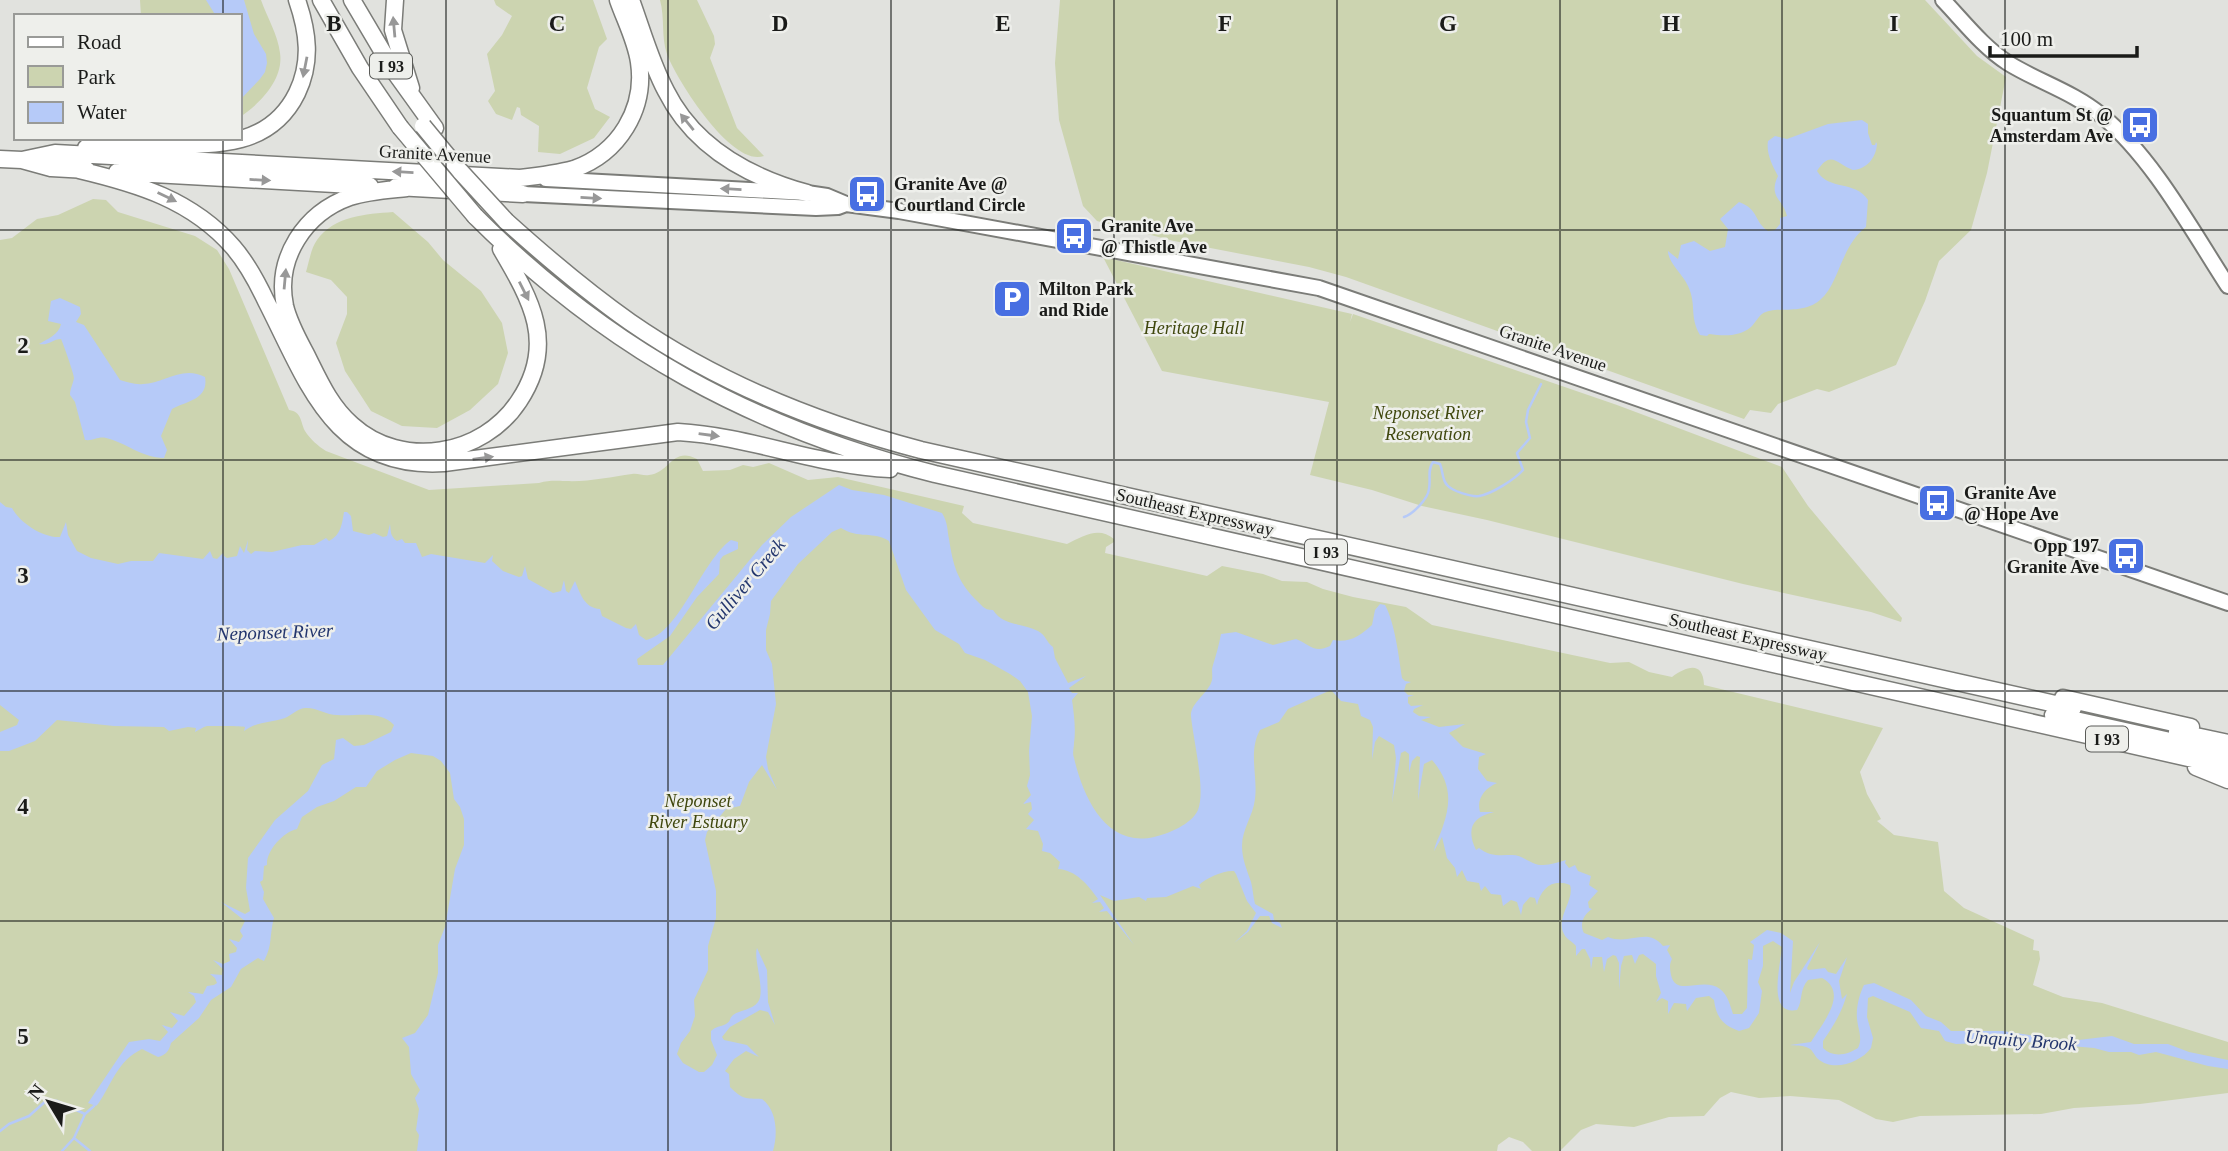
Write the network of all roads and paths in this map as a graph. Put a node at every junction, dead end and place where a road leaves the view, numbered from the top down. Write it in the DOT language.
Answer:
graph roads {
  1 [pos="297,0"];
  2 [pos="321,0"];
  3 [pos="331,0"];
  4 [pos="342,0"];
  5 [pos="352,0"];
  6 [pos="395,0"];
  7 [pos="618,0"];
  8 [pos="631,0"];
  9 [pos="1943,0"];
  10 [pos="415,100"];
  11 [pos="417,127"];
  12 [pos="242,139"];
  13 [pos="235,140"];
  14 [pos="45,154"];
  15 [pos="0,159"];
  16 [pos="22,160"];
  17 [pos="79,170"];
  18 [pos="520,178"];
  19 [pos="407,188"];
  20 [pos="807,193"];
  21 [pos="523,194"];
  22 [pos="846,204"];
  23 [pos="479,215"];
  24 [pos="511,220"];
  25 [pos="491,232"];
  26 [pos="2228,286"];
  27 [pos="922,470"];
  28 [pos="2228,603"];
  29 [pos="2228,735"];
  30 [pos="2228,743"];
  31 [pos="2168,754"];
  32 [pos="2228,754"];
  33 [pos="2228,767"];
  34 [pos="2228,780"];
  1 -- 12 [label="highway, one-way"];
  2 -- 11 [label="highway, Southeast Expressway / I 93"];
  3 -- 11 [label="highway, I 93"];
  4 -- 11 [label="highway, I 93"];
  5 -- 10 [label="highway, Southeast Expressway / I 93"];
  10 -- 6 [label="highway, one-way"];
  7 -- 18 [label="highway"];
  20 -- 8 [label="highway, one-way"];
  9 -- 26 [label="main road"];
  10 -- 11 [label="highway, Southeast Expressway / I 93"];
  11 -- 23 [label="highway, Southeast Expressway / I 93, bridge"];
  11 -- 24 [label="highway, Southeast Expressway / I 93"];
  13 -- 14 [label="highway, one-way"];
  14 -- 16 [label="highway, Granite Avenue"];
  18 -- 14 [label="highway, Granite Avenue, one-way"];
  15 -- 16 [label="highway, Granite Avenue"];
  16 -- 17 [label="highway, Granite Avenue"];
  17 -- 19 [label="highway, Granite Avenue, one-way"];
  17 -- 27 [label="highway, one-way"];
  20 -- 18 [label="main road, Granite Avenue, one-way"];
  19 -- 21 [label="highway, Granite Avenue"];
  25 -- 19 [label="highway, one-way"];
  20 -- 22 [label="main road, Granite Avenue"];
  21 -- 22 [label="main road, Granite Avenue, one-way"];
  22 -- 28 [label="main road, Granite Avenue"];
  23 -- 25 [label="highway, Southeast Expressway / I 93"];
  23 -- 32 [label="highway, I 93"];
  24 -- 29 [label="highway, Southeast Expressway / I 93"];
  24 -- 30 [label="highway, I 93"];
  25 -- 27 [label="highway, Southeast Expressway / I 93"];
  27 -- 31 [label="highway, Southeast Expressway / I 93"];
  31 -- 33 [label="highway, Southeast Expressway / I 93"];
  31 -- 34 [label="highway"];
}
